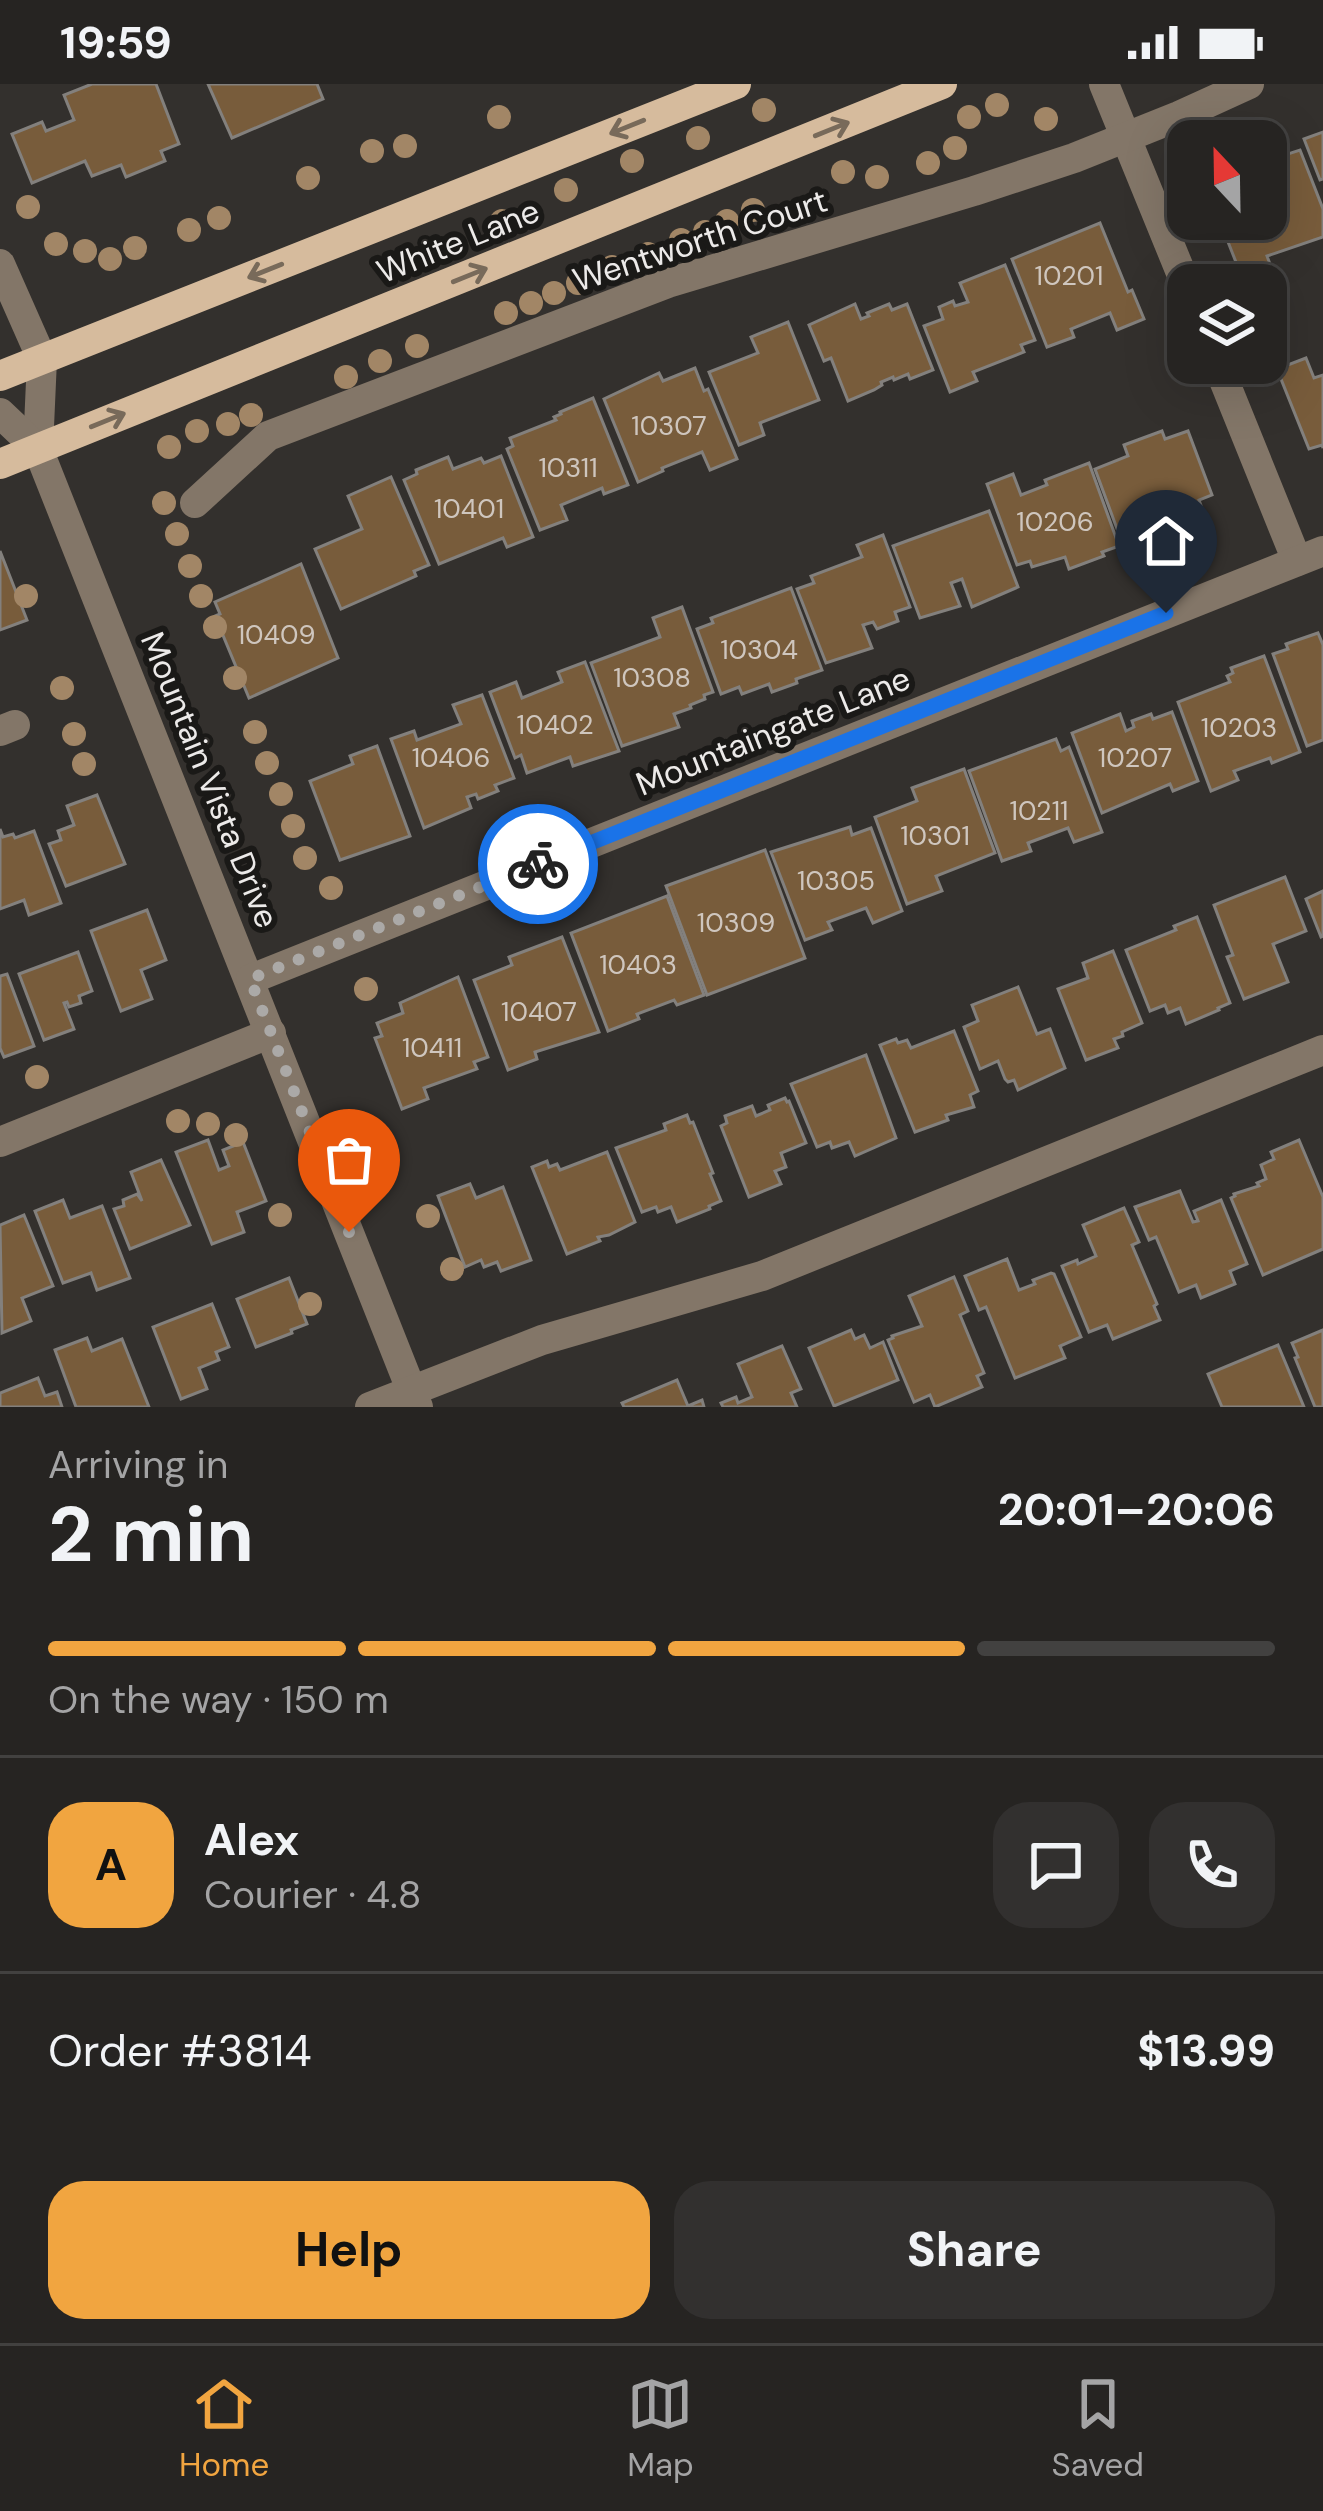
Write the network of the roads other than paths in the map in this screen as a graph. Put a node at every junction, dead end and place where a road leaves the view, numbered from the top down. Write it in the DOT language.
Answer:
graph roads {
  1 [pos="736,84"];
  2 [pos="942,84"];
  3 [pos="1104,84"];
  4 [pos="1249,84"];
  5 [pos="1126,137"];
  6 [pos="0,264"];
  7 [pos="1177,264"];
  8 [pos="42,359"];
  9 [pos="0,376"];
  10 [pos="1227,384"];
  11 [pos="0,412"];
  12 [pos="38,449"];
  13 [pos="0,464"];
  14 [pos="195,503"];
  15 [pos="1310,556"];
  16 [pos="250,979"];
  17 [pos="271,1033"];
  18 [pos="1323,1050"];
  19 [pos="0,1142"];
  20 [pos="415,1399"];
  21 [pos="370,1407"];
  1 -- 8 [label="main road, White Lane, one-way"];
  12 -- 2 [label="main road, White Lane, one-way"];
  3 -- 5 [label="street"];
  4 -- 5 [label="street, Wentworth Court"];
  5 -- 7 [label="street"];
  5 -- 14 [label="street, Wentworth Court"];
  6 -- 8 [label="street, Mountain Vista Drive"];
  8 -- 9 [label="main road, White Lane"];
  8 -- 12 [label="street, Mountain Vista Drive"];
  10 -- 15 [label="street"];
  11 -- 12 [label="street, Mountain Vista Drive"];
  12 -- 13 [label="main road, White Lane"];
  12 -- 16 [label="street, Mountain Vista Drive"];
  15 -- 16 [label="street, Mountaingate Lane"];
  16 -- 17 [label="street, Mountain Vista Drive"];
  17 -- 19 [label="street"];
  17 -- 20 [label="street, Mountain Vista Drive"];
  18 -- 20 [label="street"];
  20 -- 21 [label="street"];
}
